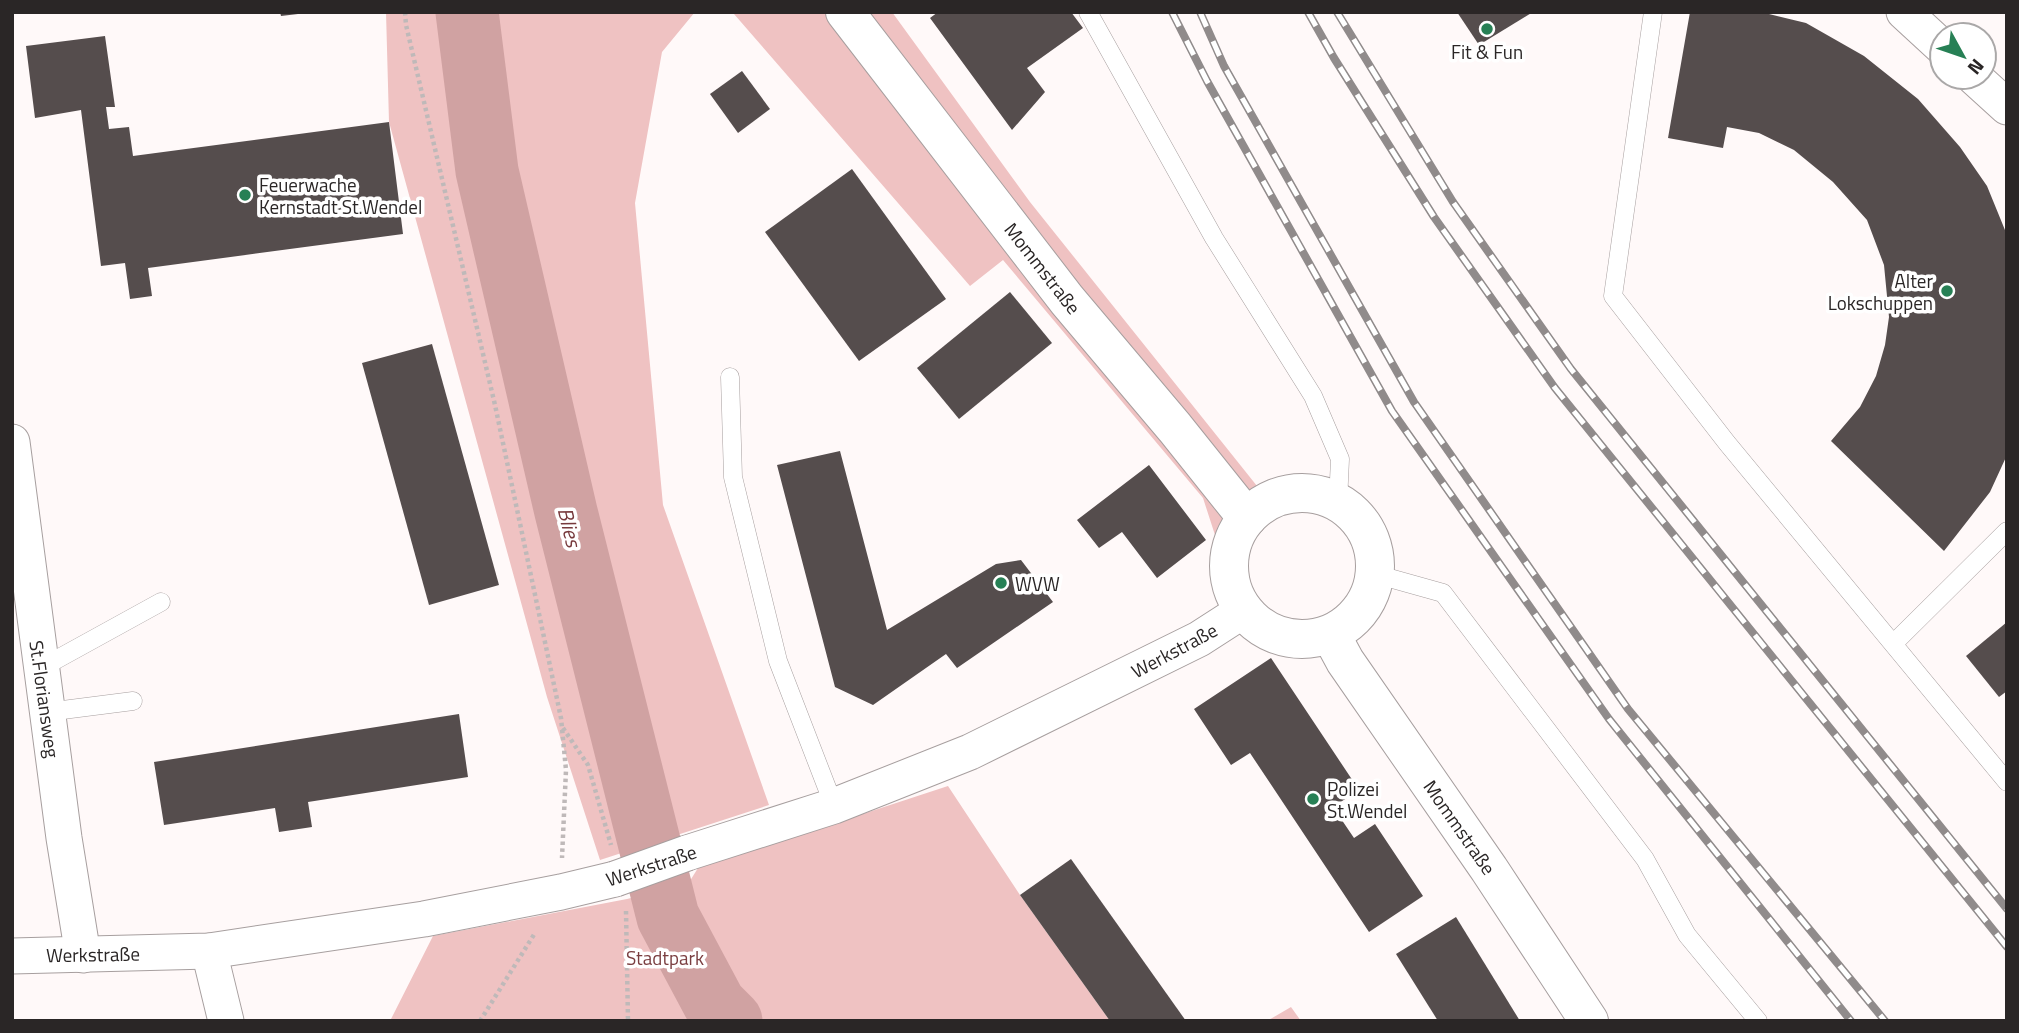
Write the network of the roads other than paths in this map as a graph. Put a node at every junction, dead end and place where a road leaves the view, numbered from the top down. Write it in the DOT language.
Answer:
graph roads {
  1 [pos="845,12"];
  2 [pos="1087,12"];
  3 [pos="1653,12"];
  4 [pos="1904,12"];
  5 [pos="1928,34"];
  6 [pos="1990,91"];
  7 [pos="2007,107"];
  8 [pos="730,377"];
  9 [pos="12,442"];
  10 [pos="1338,502"];
  11 [pos="1247,518"];
  12 [pos="2007,531"];
  13 [pos="1375,574"];
  14 [pos="161,602"];
  15 [pos="1244,610"];
  16 [pos="1331,635"];
  17 [pos="1894,642"];
  18 [pos="41,668"];
  19 [pos="133,701"];
  20 [pos="47,712"];
  21 [pos="2007,782"];
  22 [pos="834,806"];
  23 [pos="209,951"];
  24 [pos="83,955"];
  25 [pos="12,956"];
  26 [pos="226,1021"];
  27 [pos="1589,1021"];
  28 [pos="1758,1021"];
  1 -- 11 [label="main road, Mommstraße"];
  2 -- 10 [label="lane"];
  3 -- 17 [label="lane"];
  4 -- 5 [label="street"];
  6 -- 7 [label="street"];
  8 -- 22 [label="lane"];
  9 -- 18 [label="street, St.Floriansweg"];
  10 -- 11 [label="main road"];
  10 -- 13 [label="main road"];
  11 -- 15 [label="main road"];
  12 -- 17 [label="lane"];
  13 -- 16 [label="main road"];
  13 -- 28 [label="lane"];
  14 -- 18 [label="lane"];
  15 -- 16 [label="main road"];
  15 -- 22 [label="street, Werkstraße"];
  16 -- 27 [label="main road, Mommstraße"];
  17 -- 21 [label="lane"];
  18 -- 20 [label="street, St.Floriansweg"];
  19 -- 20 [label="lane"];
  20 -- 24 [label="street, St.Floriansweg"];
  22 -- 23 [label="street, Werkstraße, bridge"];
  23 -- 24 [label="street, Werkstraße"];
  23 -- 26 [label="street"];
  24 -- 25 [label="street, Werkstraße"];
}
